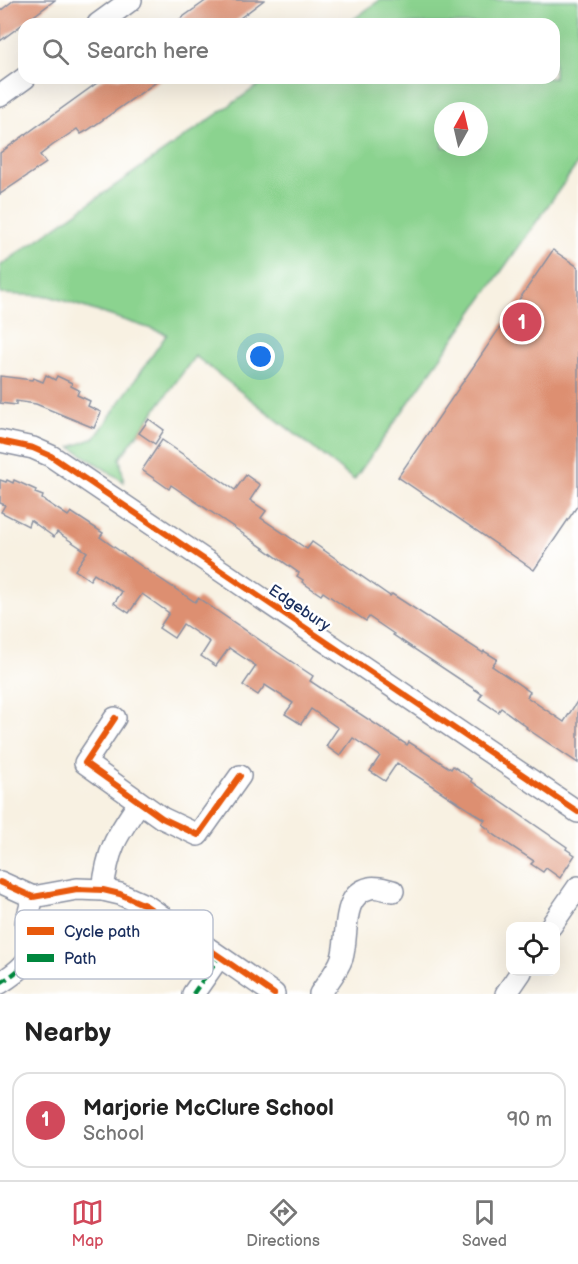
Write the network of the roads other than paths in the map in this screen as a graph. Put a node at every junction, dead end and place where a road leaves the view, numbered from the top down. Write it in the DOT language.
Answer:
graph roads {
  1 [pos="131,0"];
  2 [pos="106,18"];
  3 [pos="18,83"];
  4 [pos="0,96"];
  5 [pos="0,441"];
  6 [pos="115,718"];
  7 [pos="240,776"];
  8 [pos="139,803"];
  9 [pos="578,812"];
  10 [pos="0,882"];
  11 [pos="578,887"];
  12 [pos="103,890"];
  13 [pos="393,891"];
  14 [pos="33,897"];
  15 [pos="30,910"];
  16 [pos="152,910"];
  17 [pos="554,922"];
  18 [pos="213,953"];
  19 [pos="219,957"];
  20 [pos="213,966"];
  21 [pos="15,974"];
  22 [pos="204,979"];
  23 [pos="0,983"];
  24 [pos="194,994"];
  25 [pos="274,994"];
  26 [pos="320,994"];
  1 -- 2 [label="street"];
  3 -- 4 [label="street"];
  5 -- 9 [label="street, Edgebury"];
  6 -- 8 [label="street"];
  7 -- 8 [label="street"];
  8 -- 12 [label="street"];
  10 -- 14 [label="street"];
  11 -- 17 [label="street"];
  12 -- 14 [label="street"];
  12 -- 16 [label="street"];
  13 -- 26 [label="street"];
  14 -- 15 [label="street"];
  18 -- 19 [label="street"];
  19 -- 20 [label="street"];
  19 -- 25 [label="street"];
  21 -- 23 [label="street"];
  22 -- 24 [label="street"];
}
